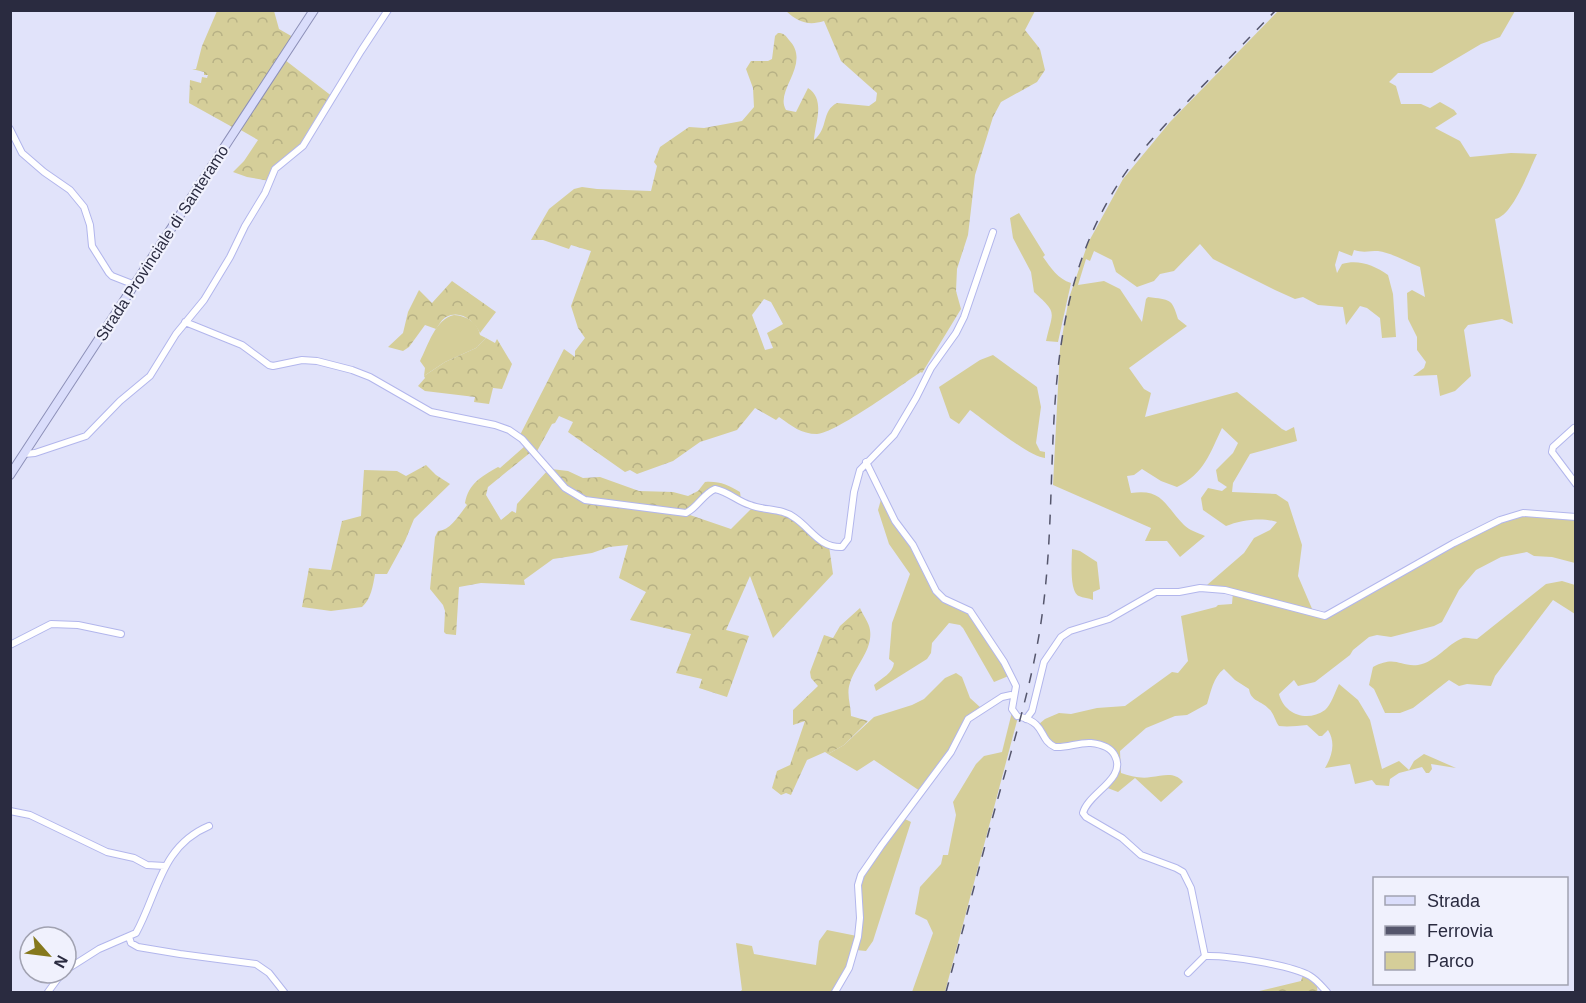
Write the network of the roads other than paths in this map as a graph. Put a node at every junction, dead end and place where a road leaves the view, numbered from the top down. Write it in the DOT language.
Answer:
graph roads {
  1 [pos="314,10"];
  2 [pos="388,10"];
  3 [pos="10,129"];
  4 [pos="993,232"];
  5 [pos="135,285"];
  6 [pos="185,322"];
  7 [pos="1574,428"];
  8 [pos="24,453"];
  9 [pos="866,462"];
  10 [pos="12,469"];
  11 [pos="1575,484"];
  12 [pos="1575,517"];
  13 [pos="121,634"];
  14 [pos="10,645"];
  15 [pos="1014,696"];
  16 [pos="1021,717"];
  17 [pos="10,811"];
  18 [pos="209,826"];
  19 [pos="165,866"];
  20 [pos="129,937"];
  21 [pos="1205,956"];
  22 [pos="78,962"];
  23 [pos="1188,973"];
  24 [pos="284,993"];
  25 [pos="835,993"];
  26 [pos="1327,993"];
  1 -- 5 [label="main road, Strada Provinciale di Santeramo"];
  2 -- 6 [label="street"];
  3 -- 5 [label="street"];
  4 -- 9 [label="street"];
  5 -- 8 [label="main road, Strada Provinciale di Santeramo"];
  6 -- 8 [label="street"];
  6 -- 9 [label="street"];
  7 -- 11 [label="street"];
  8 -- 10 [label="main road, Strada Provinciale di Santeramo"];
  9 -- 15 [label="street"];
  12 -- 16 [label="street"];
  13 -- 14 [label="street"];
  15 -- 16 [label="street"];
  15 -- 25 [label="street"];
  16 -- 21 [label="street"];
  17 -- 19 [label="street"];
  18 -- 19 [label="street"];
  19 -- 20 [label="street"];
  20 -- 22 [label="street"];
  20 -- 24 [label="street"];
  21 -- 23 [label="street"];
  21 -- 26 [label="street"];
}
